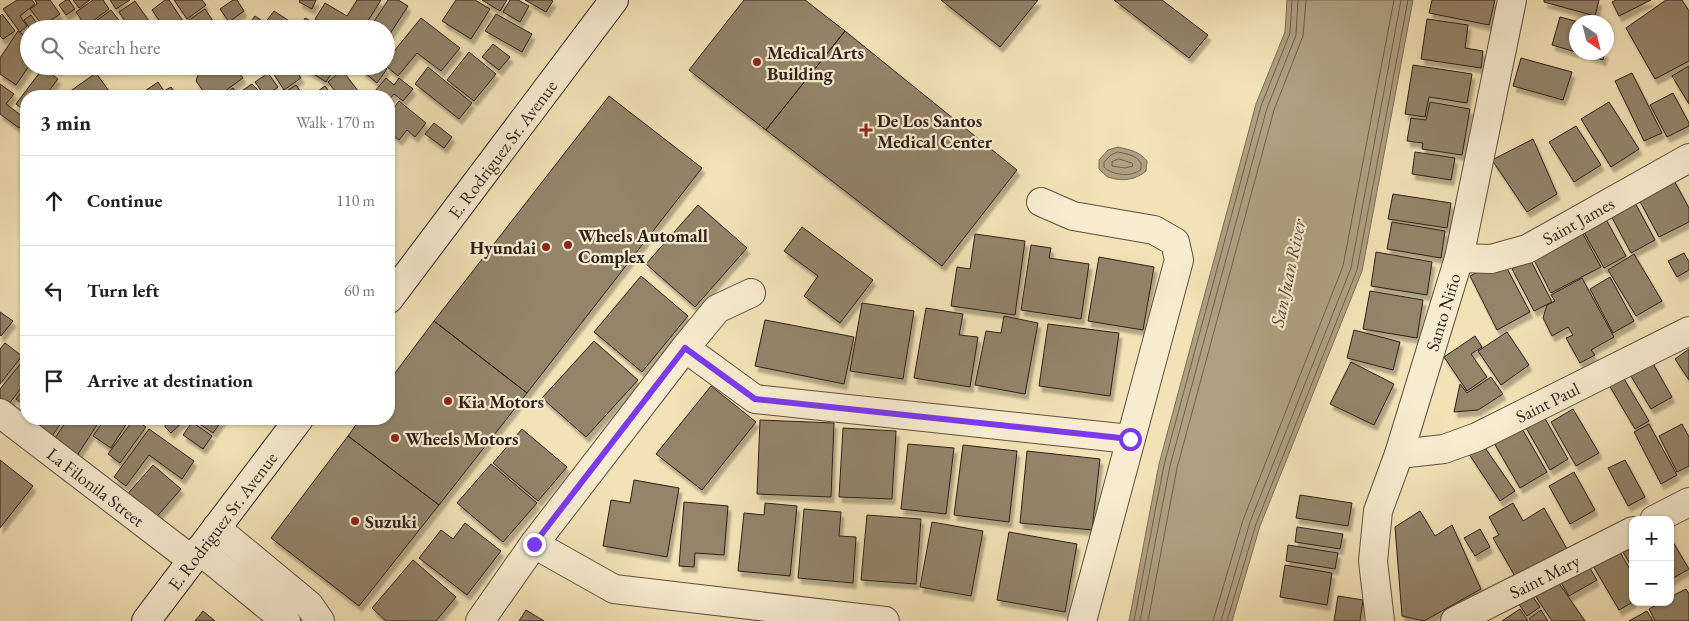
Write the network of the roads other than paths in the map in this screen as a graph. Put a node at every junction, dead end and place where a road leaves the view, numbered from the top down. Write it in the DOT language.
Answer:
graph roads {
  1 [pos="614,0"];
  2 [pos="1512,0"];
  3 [pos="1689,158"];
  4 [pos="1041,202"];
  5 [pos="1460,258"];
  6 [pos="395,291"];
  7 [pos="751,293"];
  8 [pos="1689,331"];
  9 [pos="685,348"];
  10 [pos="0,413"];
  11 [pos="294,425"];
  12 [pos="1130,439"];
  13 [pos="1399,454"];
  14 [pos="1689,502"];
  15 [pos="1662,516"];
  16 [pos="216,528"];
  17 [pos="1629,533"];
  18 [pos="534,544"];
  19 [pos="196,555"];
  20 [pos="146,621"];
  21 [pos="286,621"];
  22 [pos="320,621"];
  23 [pos="480,621"];
  24 [pos="885,621"];
  25 [pos="1082,621"];
  26 [pos="1380,621"];
  27 [pos="1455,621"];
  1 -- 6 [label="street, E. Rodriguez Sr. Avenue"];
  2 -- 5 [label="street, Santo Niño"];
  3 -- 5 [label="street, Saint James"];
  4 -- 12 [label="street"];
  5 -- 13 [label="street, Santo Niño"];
  7 -- 9 [label="street"];
  8 -- 13 [label="street, Saint Paul"];
  9 -- 12 [label="street"];
  9 -- 18 [label="street"];
  10 -- 19 [label="street, La Filonila Street"];
  11 -- 16 [label="street, E. Rodriguez Sr. Avenue"];
  12 -- 25 [label="street"];
  13 -- 26 [label="street, Santo Niño"];
  14 -- 15 [label="street"];
  16 -- 19 [label="street, E. Rodriguez Sr. Avenue"];
  16 -- 22 [label="street"];
  17 -- 27 [label="street, Saint Mary"];
  18 -- 23 [label="street"];
  18 -- 24 [label="street"];
  19 -- 20 [label="street, E. Rodriguez Sr. Avenue"];
  19 -- 21 [label="street, La Filonila Street"];
}
